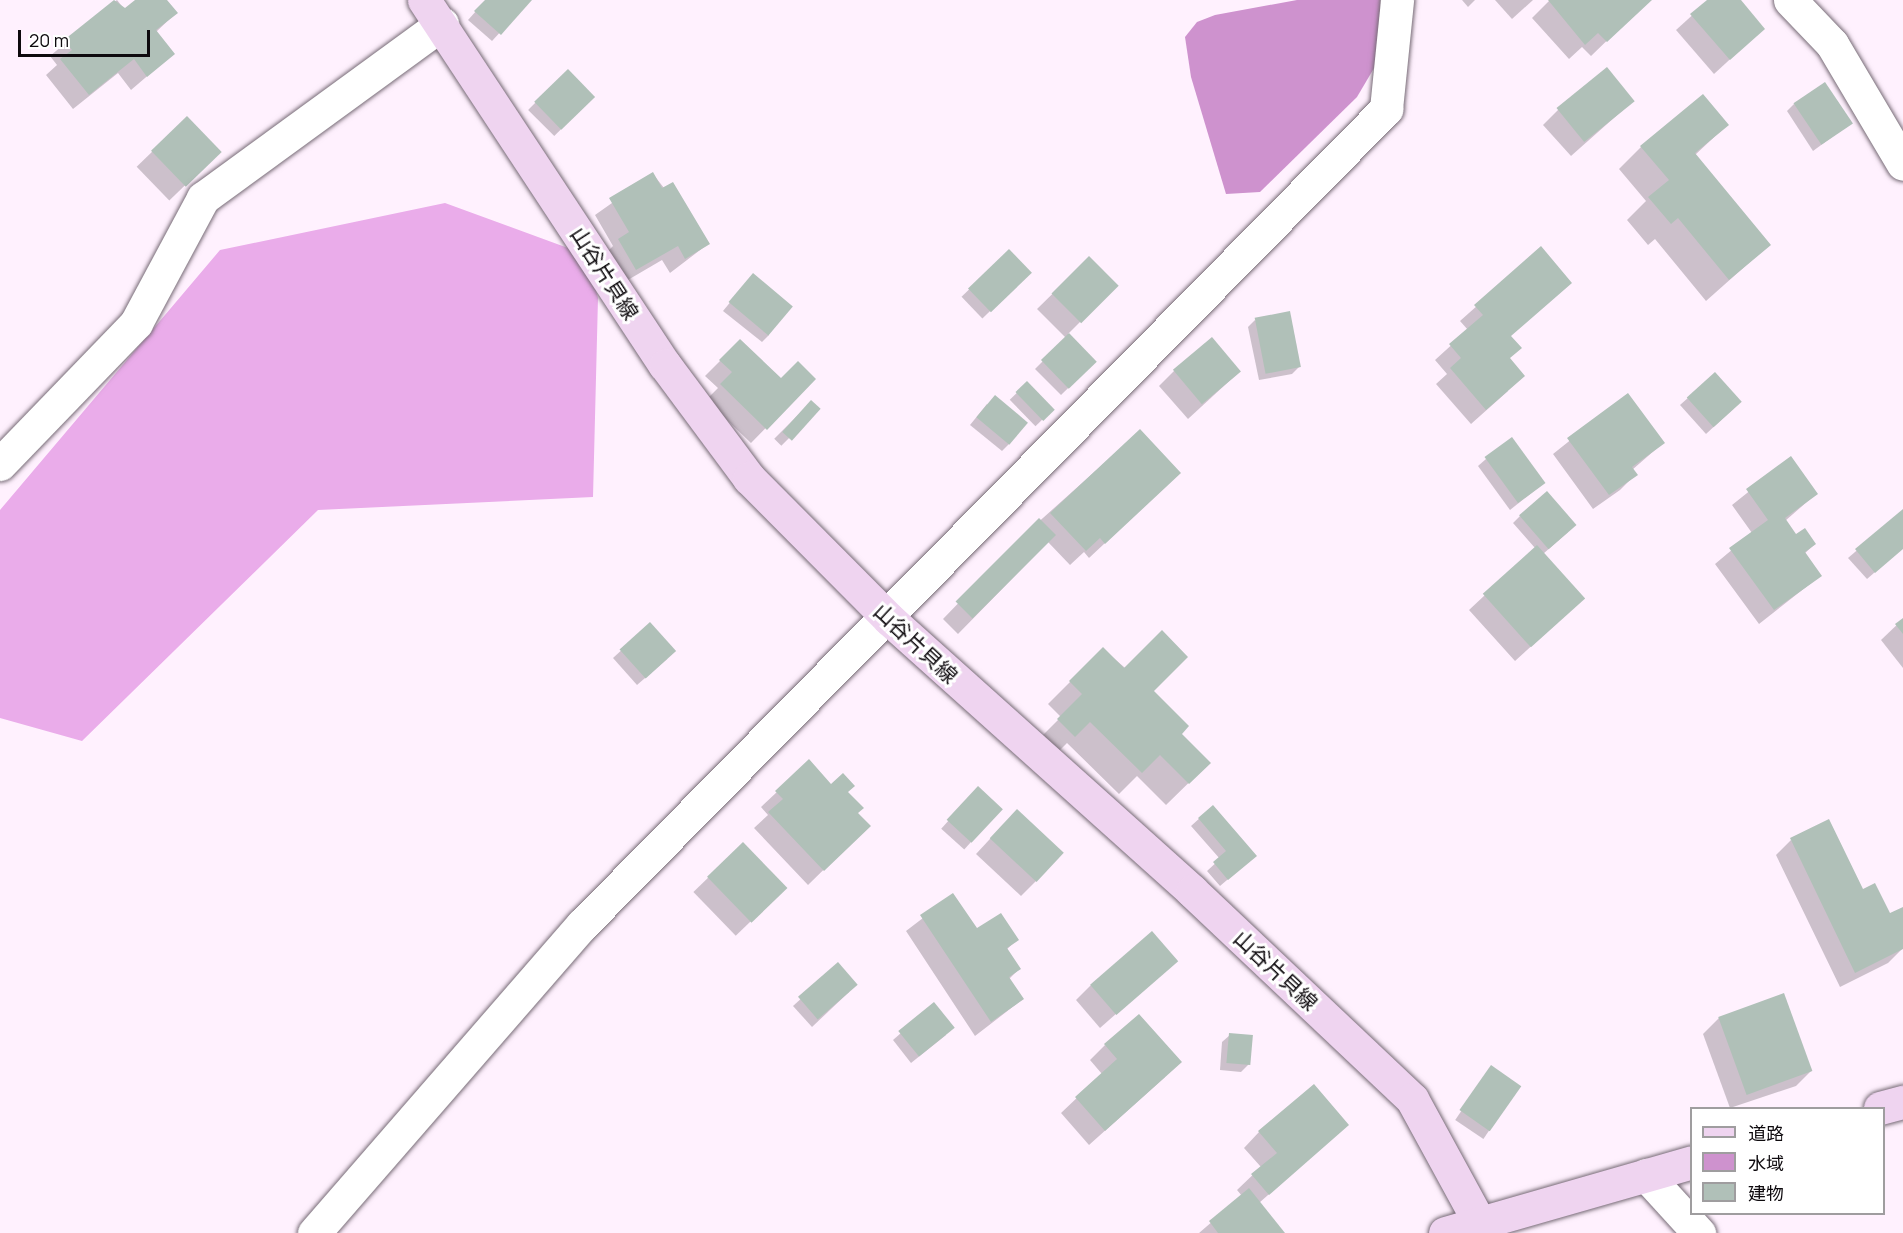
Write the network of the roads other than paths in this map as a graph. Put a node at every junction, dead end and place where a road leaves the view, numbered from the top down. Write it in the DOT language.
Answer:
graph roads {
  1 [pos="1396,0"];
  2 [pos="1790,0"];
  3 [pos="433,12"];
  4 [pos="1903,164"];
  5 [pos="0,464"];
  6 [pos="889,619"];
  7 [pos="1903,1102"];
  8 [pos="1884,1107"];
  9 [pos="1690,1163"];
  10 [pos="1646,1175"];
  11 [pos="1479,1222"];
  12 [pos="314,1233"];
  13 [pos="1445,1233"];
  14 [pos="1699,1233"];
  1 -- 6 [label="street"];
  2 -- 4 [label="street"];
  3 -- 5 [label="street"];
  3 -- 6 [label="main road, 山谷片貝線"];
  6 -- 11 [label="main road, 山谷片貝線"];
  6 -- 12 [label="street"];
  7 -- 8 [label="main road"];
  9 -- 10 [label="main road"];
  10 -- 11 [label="main road"];
  10 -- 14 [label="street"];
  11 -- 13 [label="main road"];
}
